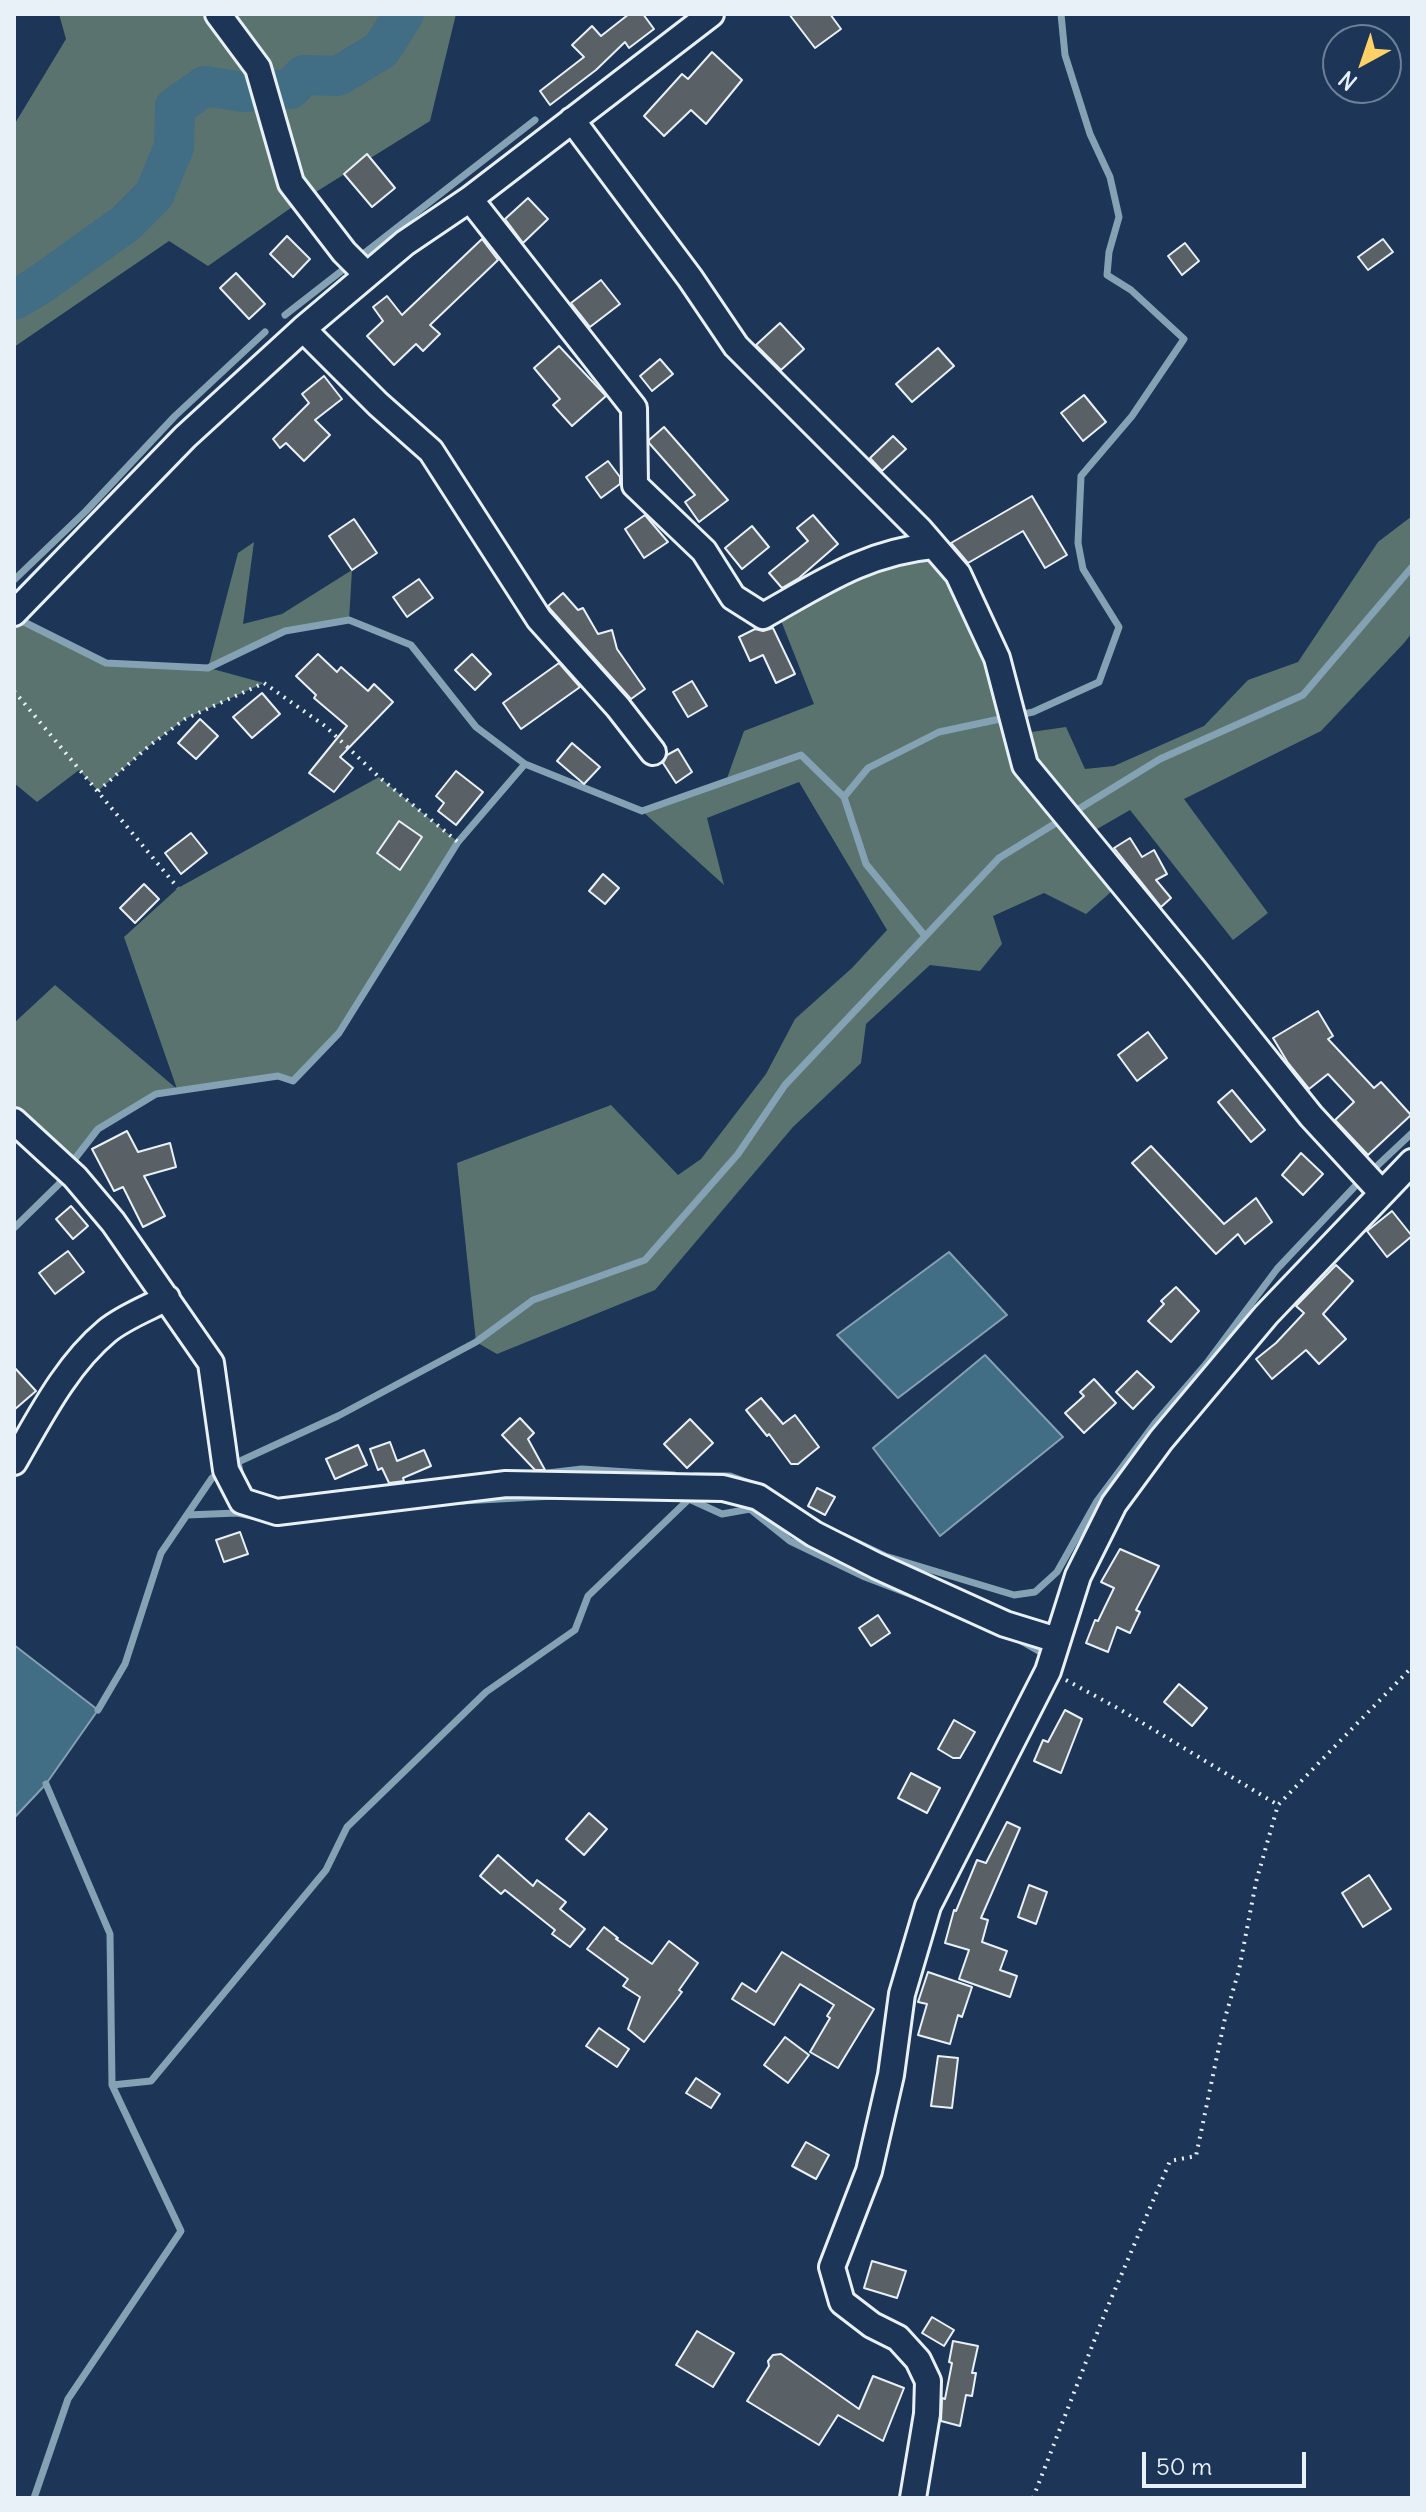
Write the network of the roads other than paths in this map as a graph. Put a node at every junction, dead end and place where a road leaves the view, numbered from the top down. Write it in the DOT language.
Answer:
graph roads {
  1 [pos="218,14"];
  2 [pos="711,14"];
  3 [pos="572,120"];
  4 [pos="470,199"];
  5 [pos="367,275"];
  6 [pos="303,329"];
  7 [pos="933,546"];
  8 [pos="14,613"];
  9 [pos="653,752"];
  10 [pos="14,1121"];
  11 [pos="1412,1162"];
  12 [pos="1381,1192"];
  13 [pos="167,1298"];
  14 [pos="14,1462"];
  15 [pos="1057,1640"];
  16 [pos="913,2498"];
  1 -- 5 [label="street"];
  2 -- 3 [label="street"];
  3 -- 4 [label="street"];
  3 -- 7 [label="street"];
  4 -- 5 [label="street"];
  4 -- 7 [label="street"];
  5 -- 6 [label="street"];
  6 -- 8 [label="street"];
  6 -- 9 [label="street"];
  7 -- 12 [label="street"];
  10 -- 13 [label="street"];
  11 -- 12 [label="street"];
  12 -- 15 [label="street"];
  13 -- 14 [label="street"];
  13 -- 15 [label="street"];
  15 -- 16 [label="street"];
}
